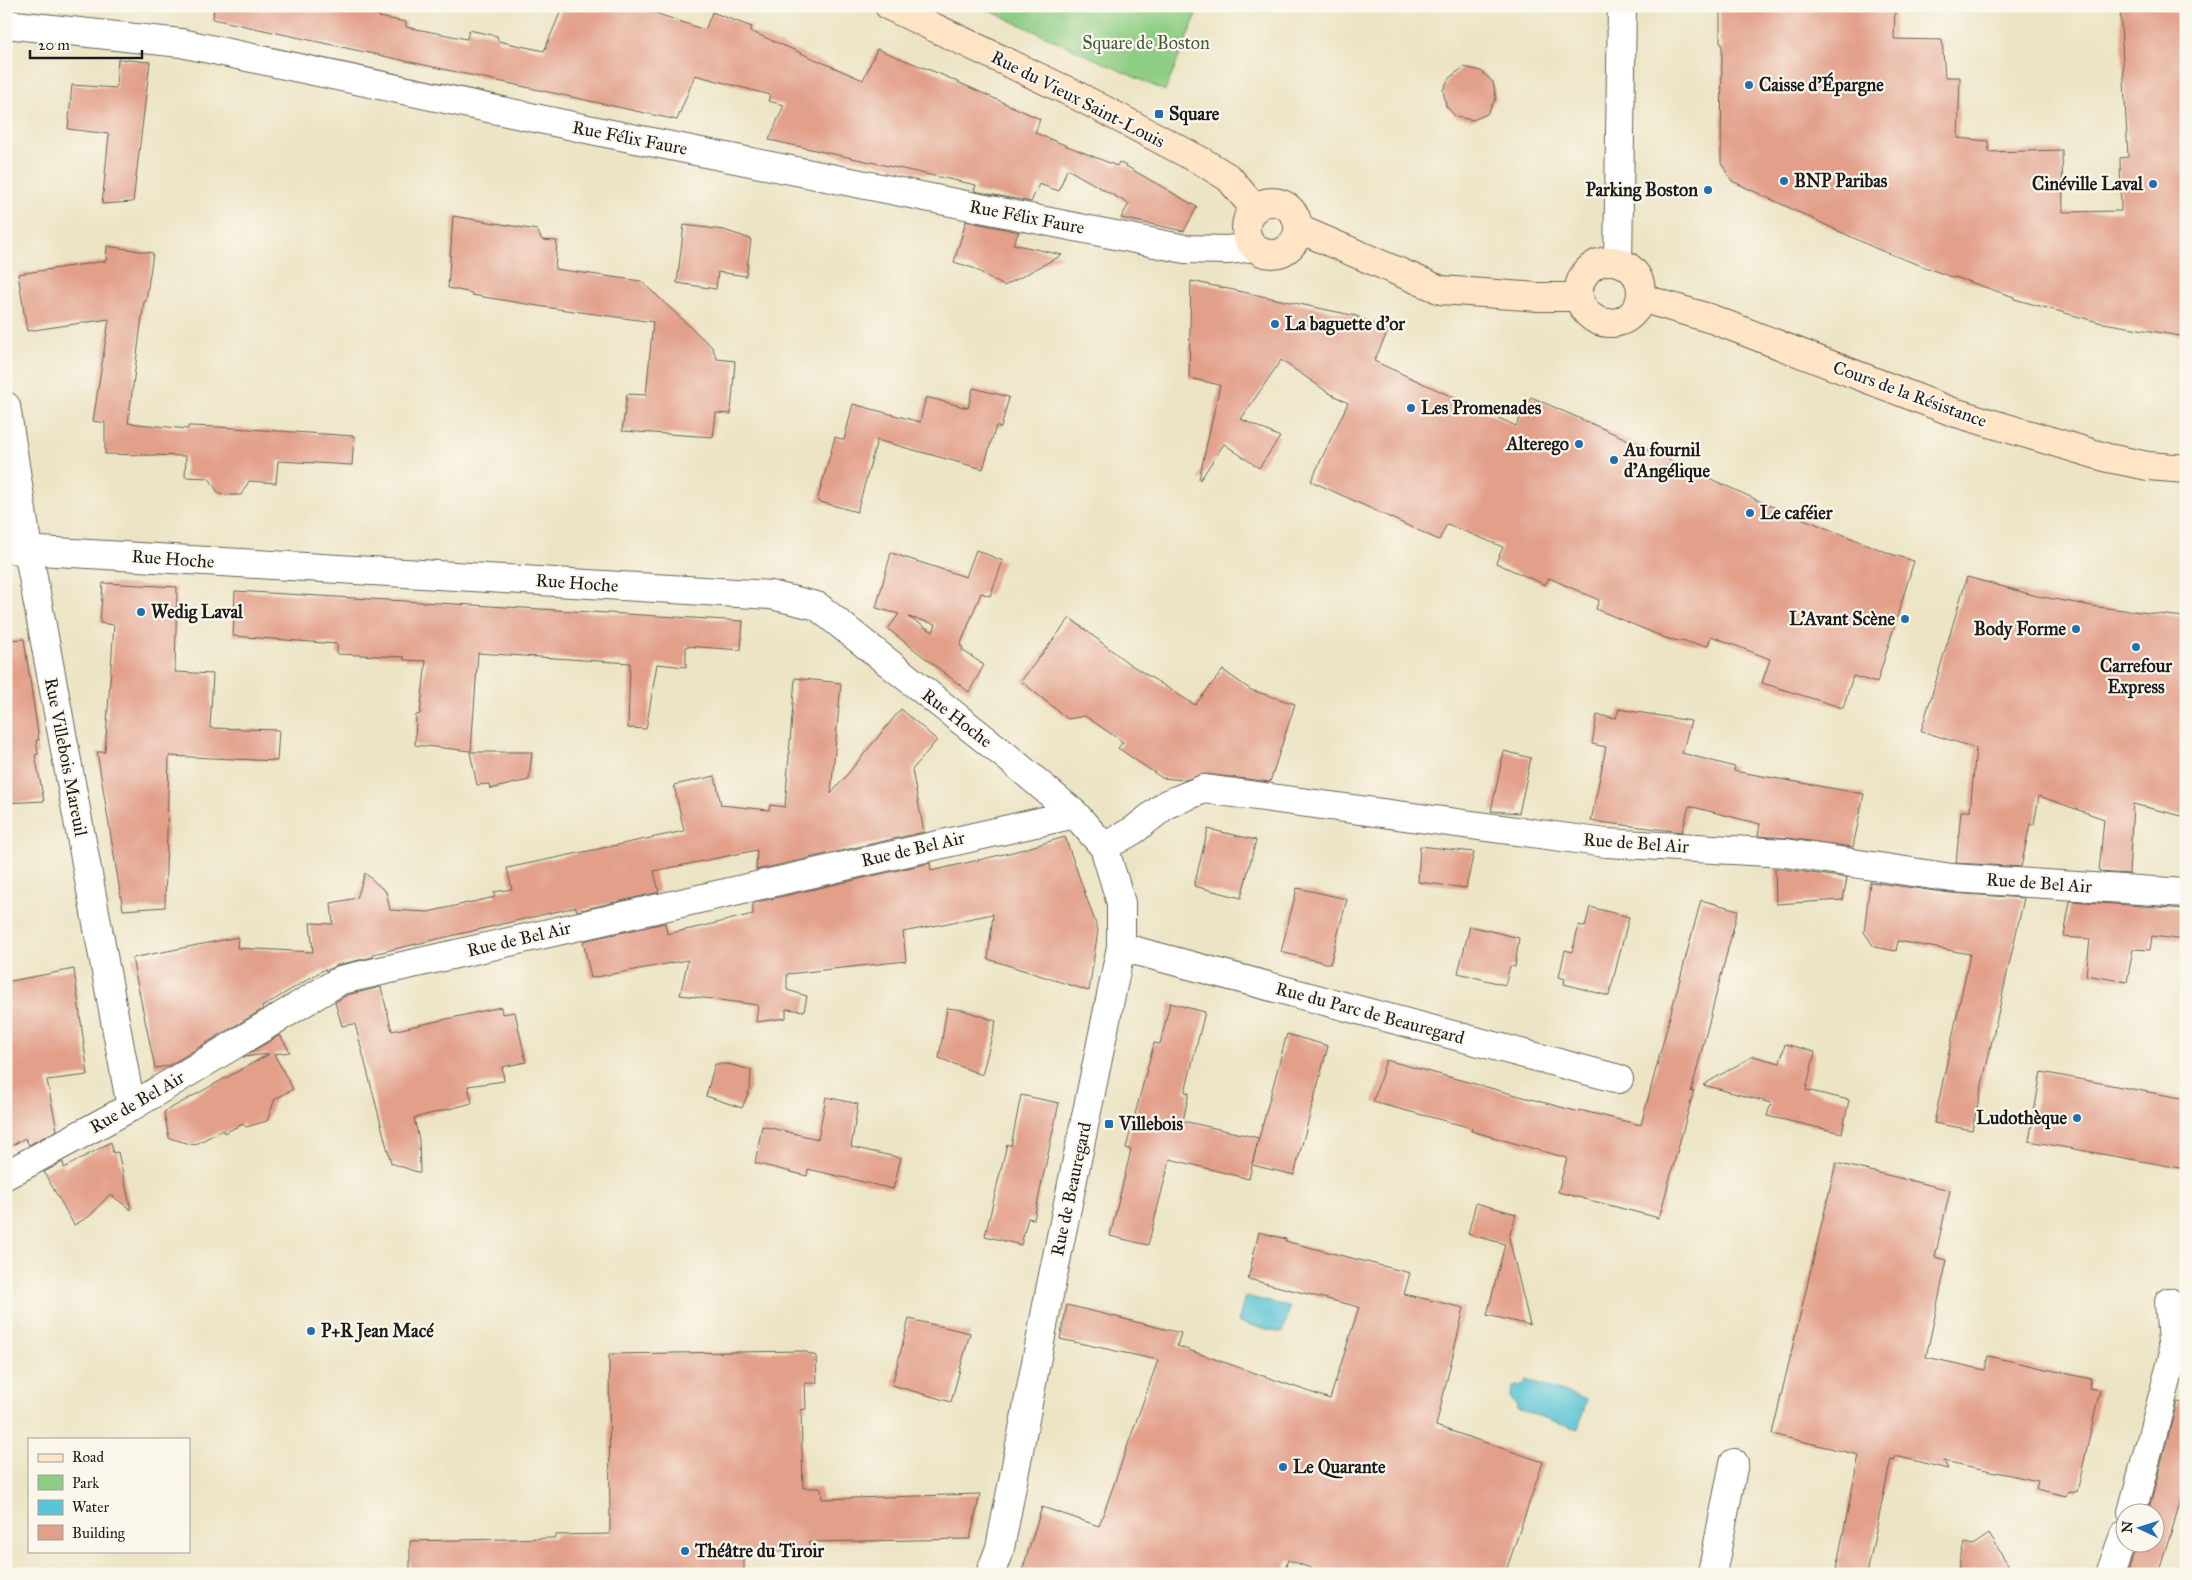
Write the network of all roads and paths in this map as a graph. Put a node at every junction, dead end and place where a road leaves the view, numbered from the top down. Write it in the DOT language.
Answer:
graph roads {
  1 [pos="889,6"];
  2 [pos="1622,6"];
  3 [pos="6,24"];
  4 [pos="1255,209"];
  5 [pos="1299,229"];
  6 [pos="1254,247"];
  7 [pos="1618,262"];
  8 [pos="1579,297"];
  9 [pos="1641,298"];
  10 [pos="6,406"];
  11 [pos="2186,469"];
  12 [pos="17,549"];
  13 [pos="1075,814"];
  14 [pos="1104,847"];
  15 [pos="2186,892"];
  16 [pos="1121,947"];
  17 [pos="1619,1079"];
  18 [pos="131,1107"];
  19 [pos="6,1175"];
  20 [pos="2168,1302"];
  21 [pos="1734,1463"];
  22 [pos="2135,1502"];
  23 [pos="2118,1552"];
  24 [pos="990,1574"];
  25 [pos="1712,1574"];
  26 [pos="2110,1574"];
  1 -- 4 [label="main road, Rue du Vieux Saint-Louis"];
  2 -- 7 [label="street"];
  3 -- 6 [label="street, Rue Félix Faure"];
  4 -- 5 [label="main road"];
  4 -- 6 [label="main road"];
  5 -- 6 [label="main road"];
  5 -- 8 [label="main road"];
  7 -- 8 [label="main road"];
  7 -- 9 [label="main road"];
  8 -- 9 [label="main road"];
  9 -- 11 [label="main road, Cours de la Résistance"];
  10 -- 12 [label="street, Rue Villebois Mareuil"];
  12 -- 13 [label="street, Rue Hoche"];
  12 -- 18 [label="street, Rue Villebois Mareuil"];
  13 -- 14 [label="street, Rue de Beauregard"];
  13 -- 18 [label="street, Rue de Bel Air"];
  14 -- 15 [label="street, Rue de Bel Air"];
  14 -- 16 [label="street, Rue de Beauregard"];
  16 -- 17 [label="street, Rue du Parc de Beauregard"];
  16 -- 24 [label="street, Rue de Beauregard"];
  18 -- 19 [label="street, Rue de Bel Air"];
  20 -- 22 [label="street"];
  21 -- 25 [label="street"];
  23 -- 26 [label="street"];
}
